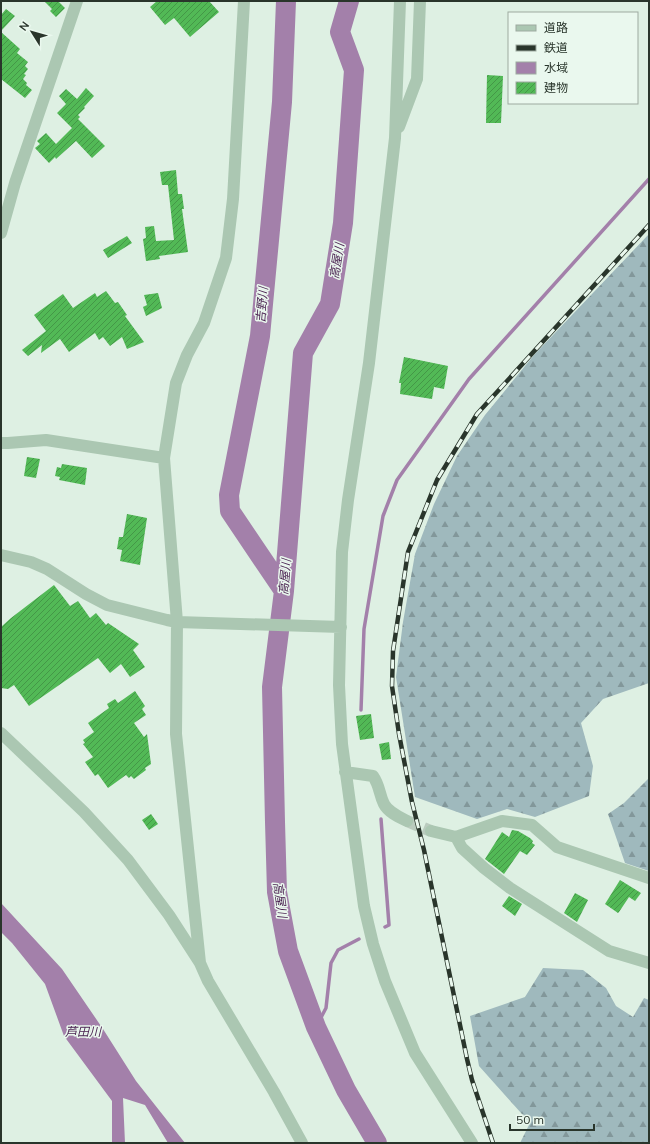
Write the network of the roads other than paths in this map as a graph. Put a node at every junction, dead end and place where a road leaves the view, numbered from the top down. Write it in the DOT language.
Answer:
graph roads {
  1 [pos="77,1"];
  2 [pos="244,1"];
  3 [pos="400,1"];
  4 [pos="420,1"];
  5 [pos="395,138"];
  6 [pos="1,233"];
  7 [pos="1,443"];
  8 [pos="164,458"];
  9 [pos="1,555"];
  10 [pos="180,622"];
  11 [pos="341,627"];
  12 [pos="1,733"];
  13 [pos="345,772"];
  14 [pos="407,821"];
  15 [pos="431,831"];
  16 [pos="456,837"];
  17 [pos="649,878"];
  18 [pos="200,963"];
  19 [pos="649,963"];
  20 [pos="302,1143"];
  21 [pos="472,1143"];
  1 -- 6 [label="street"];
  2 -- 8 [label="street"];
  3 -- 5 [label="street"];
  4 -- 5 [label="street"];
  5 -- 11 [label="street"];
  7 -- 8 [label="street"];
  8 -- 10 [label="street"];
  9 -- 10 [label="street"];
  10 -- 11 [label="street"];
  10 -- 18 [label="street"];
  11 -- 13 [label="street"];
  12 -- 18 [label="street"];
  13 -- 14 [label="street"];
  13 -- 21 [label="street"];
  15 -- 16 [label="street"];
  16 -- 17 [label="street"];
  16 -- 19 [label="street"];
  18 -- 20 [label="street"];
}
